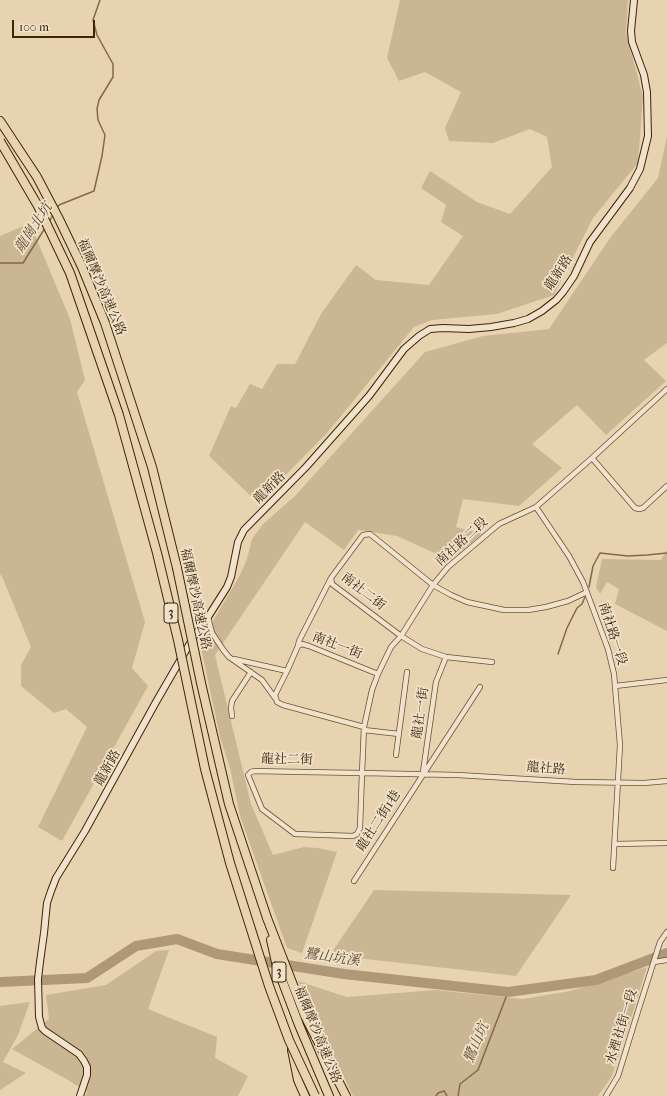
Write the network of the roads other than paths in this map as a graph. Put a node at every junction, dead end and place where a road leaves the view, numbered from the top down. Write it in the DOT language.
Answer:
graph roads {
  1 [pos="634,0"];
  2 [pos="0,121"];
  3 [pos="0,141"];
  4 [pos="667,389"];
  5 [pos="592,458"];
  6 [pos="667,486"];
  7 [pos="536,507"];
  8 [pos="331,578"];
  9 [pos="433,585"];
  10 [pos="587,592"];
  11 [pos="208,617"];
  12 [pos="401,636"];
  13 [pos="298,646"];
  14 [pos="446,657"];
  15 [pos="231,658"];
  16 [pos="492,662"];
  17 [pos="251,672"];
  18 [pos="287,672"];
  19 [pos="407,672"];
  20 [pos="378,674"];
  21 [pos="667,680"];
  22 [pos="615,686"];
  23 [pos="480,687"];
  24 [pos="275,699"];
  25 [pos="232,716"];
  26 [pos="364,729"];
  27 [pos="398,734"];
  28 [pos="396,755"];
  29 [pos="362,773"];
  30 [pos="423,774"];
  31 [pos="667,781"];
  32 [pos="618,783"];
  33 [pos="667,843"];
  34 [pos="615,844"];
  35 [pos="614,868"];
  36 [pos="354,881"];
  37 [pos="267,918"];
  38 [pos="667,932"];
  39 [pos="667,960"];
  40 [pos="654,962"];
  41 [pos="289,1040"];
  42 [pos="80,1096"];
  43 [pos="305,1096"];
  44 [pos="315,1096"];
  45 [pos="329,1096"];
  46 [pos="346,1096"];
  47 [pos="606,1096"];
  1 -- 11 [label="street, 龍新路"];
  2 -- 37 [label="highway, 福爾摩沙高速公路 / 3, bridge"];
  3 -- 41 [label="highway, 福爾摩沙高速公路 / 3, bridge"];
  4 -- 5 [label="street, 南社路二段"];
  5 -- 6 [label="street"];
  5 -- 7 [label="street, 南社路二段"];
  7 -- 9 [label="street, 南社路二段"];
  7 -- 10 [label="street, 南社路一段"];
  8 -- 9 [label="street, 南社二街"];
  8 -- 12 [label="street, 南社二街"];
  8 -- 13 [label="street"];
  9 -- 10 [label="street, 南社二街"];
  9 -- 12 [label="street, 南社路二段"];
  10 -- 22 [label="street, 南社路一段"];
  11 -- 15 [label="street"];
  11 -- 42 [label="street, 龍新路"];
  12 -- 14 [label="street, 南社二街"];
  12 -- 20 [label="street, 南社路二段"];
  13 -- 18 [label="street, 南社一街"];
  13 -- 20 [label="street, 南社一街"];
  14 -- 16 [label="street, 南社二街"];
  14 -- 30 [label="street, 龍社一街"];
  15 -- 17 [label="street"];
  15 -- 18 [label="street"];
  17 -- 24 [label="street"];
  17 -- 25 [label="street"];
  18 -- 24 [label="street, 南社一街"];
  19 -- 27 [label="street"];
  20 -- 26 [label="street, 南社路二段"];
  21 -- 22 [label="street"];
  22 -- 32 [label="street, 南社路一段"];
  23 -- 30 [label="street, 龍社二街1巷"];
  24 -- 26 [label="street"];
  26 -- 27 [label="street"];
  26 -- 29 [label="street, 南社路二段"];
  27 -- 28 [label="street"];
  29 -- 29 [label="street, 龍社二街"];
  29 -- 30 [label="street, 龍社二街"];
  30 -- 32 [label="street, 龍社路"];
  30 -- 36 [label="street, 龍社二街1巷"];
  31 -- 32 [label="street, 龍社路"];
  32 -- 34 [label="street, 南社路一段"];
  33 -- 34 [label="street"];
  34 -- 35 [label="street, 南社路一段"];
  37 -- 45 [label="highway, 福爾摩沙高速公路 / 3"];
  37 -- 46 [label="highway"];
  38 -- 40 [label="street, 水裡社街一段"];
  39 -- 40 [label="street"];
  40 -- 47 [label="street, 水裡社街一段"];
  41 -- 43 [label="highway"];
  41 -- 44 [label="highway, 福爾摩沙高速公路 / 3, bridge"];
}
